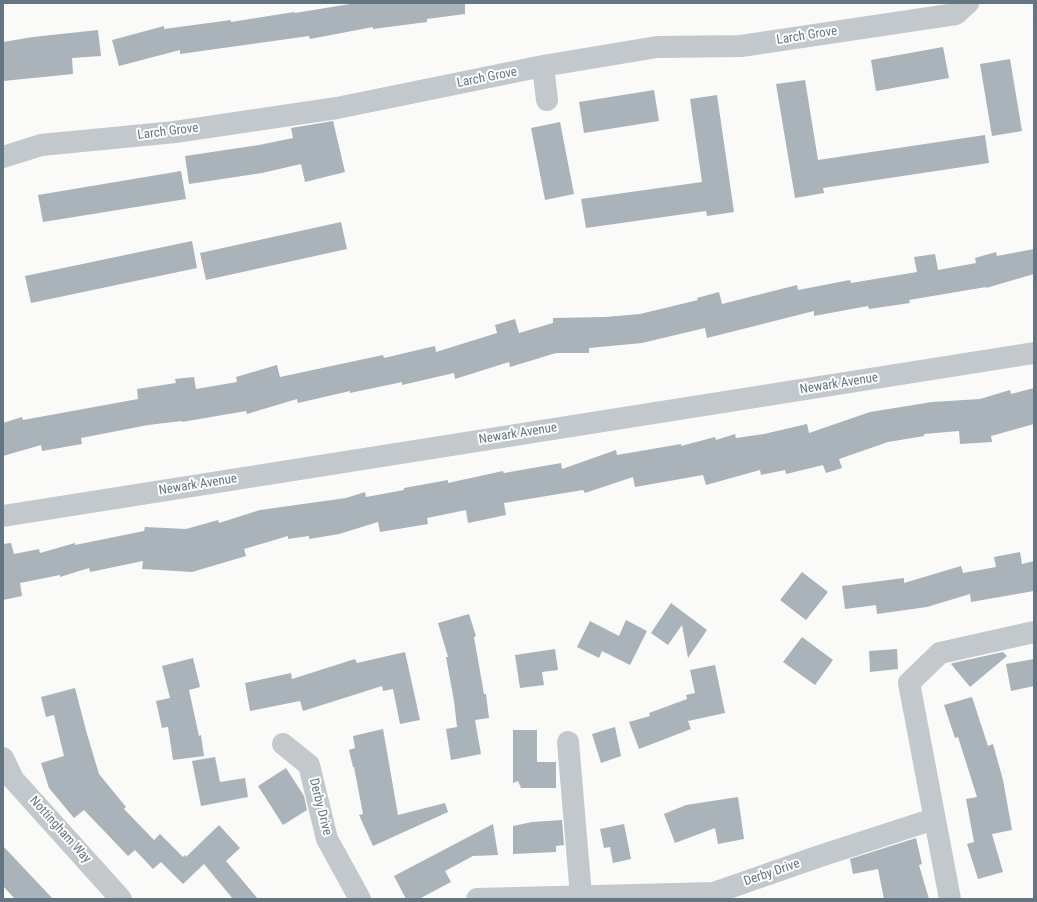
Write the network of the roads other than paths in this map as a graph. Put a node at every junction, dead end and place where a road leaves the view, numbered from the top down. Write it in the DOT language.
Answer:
graph roads {
  1 [pos="968,3"];
  2 [pos="543,66"];
  3 [pos="547,100"];
  4 [pos="3,157"];
  5 [pos="1034,353"];
  6 [pos="3,516"];
  7 [pos="1034,632"];
  8 [pos="568,742"];
  9 [pos="283,744"];
  10 [pos="3,758"];
  11 [pos="934,819"];
  12 [pos="581,896"];
  13 [pos="121,899"];
  14 [pos="360,899"];
  15 [pos="478,899"];
  16 [pos="950,899"];
  1 -- 2 [label="street, Larch Grove"];
  2 -- 3 [label="street"];
  2 -- 4 [label="street, Larch Grove"];
  5 -- 6 [label="street, Newark Avenue"];
  7 -- 11 [label="street"];
  8 -- 12 [label="street"];
  9 -- 14 [label="street, Derby Drive"];
  10 -- 13 [label="street, Nottingham Way"];
  11 -- 12 [label="street, Derby Drive"];
  11 -- 16 [label="street"];
  12 -- 15 [label="street, Derby Drive"];
}
